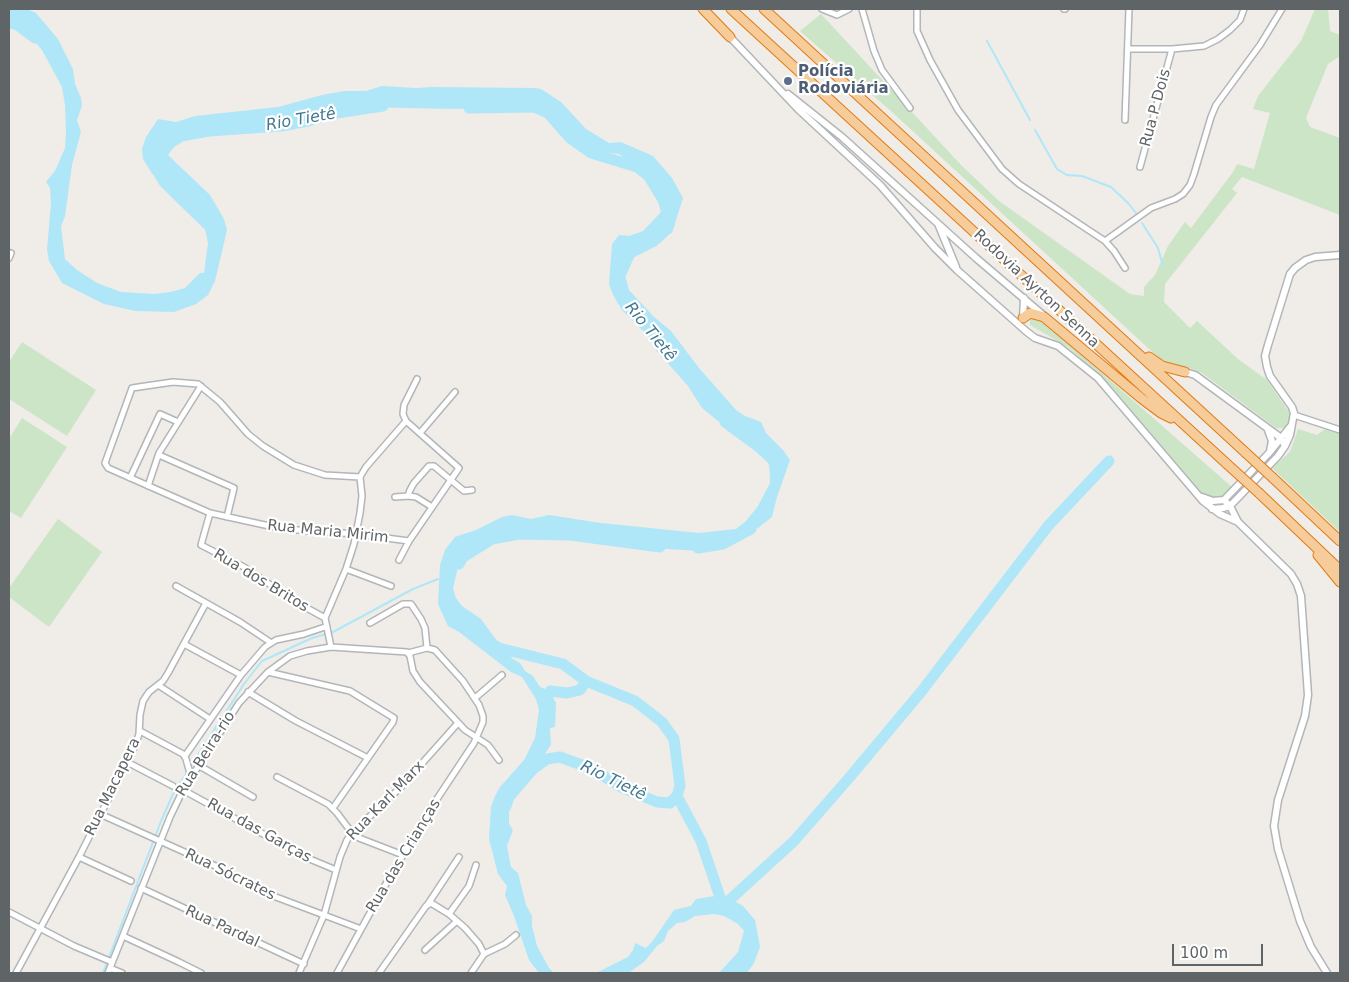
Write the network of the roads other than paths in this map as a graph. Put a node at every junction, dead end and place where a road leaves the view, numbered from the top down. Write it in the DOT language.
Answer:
graph roads {
  1 [pos="703,9"];
  2 [pos="731,9"];
  3 [pos="764,9"];
  4 [pos="822,9"];
  5 [pos="849,9"];
  6 [pos="862,9"];
  7 [pos="917,9"];
  8 [pos="1128,9"];
  9 [pos="1244,9"];
  10 [pos="1282,9"];
  11 [pos="730,37"];
  12 [pos="1128,48"];
  13 [pos="1172,49"];
  14 [pos="768,77"];
  15 [pos="910,108"];
  16 [pos="1125,120"];
  17 [pos="1140,168"];
  18 [pos="939,225"];
  19 [pos="1105,241"];
  20 [pos="1340,255"];
  21 [pos="1125,268"];
  22 [pos="957,270"];
  23 [pos="1053,275"];
  24 [pos="1024,298"];
  25 [pos="1044,316"];
  26 [pos="1023,318"];
  27 [pos="1027,332"];
  28 [pos="1185,372"];
  29 [pos="417,379"];
  30 [pos="200,386"];
  31 [pos="1177,390"];
  32 [pos="455,392"];
  33 [pos="1294,416"];
  34 [pos="406,420"];
  35 [pos="178,422"];
  36 [pos="1180,422"];
  37 [pos="1291,426"];
  38 [pos="1266,427"];
  39 [pos="1340,430"];
  40 [pos="420,433"];
  41 [pos="1281,438"];
  42 [pos="1285,446"];
  43 [pos="1270,452"];
  44 [pos="159,455"];
  45 [pos="360,477"];
  46 [pos="130,478"];
  47 [pos="451,479"];
  48 [pos="148,486"];
  49 [pos="472,490"];
  50 [pos="1196,494"];
  51 [pos="395,496"];
  52 [pos="408,496"];
  53 [pos="1224,500"];
  54 [pos="1230,506"];
  55 [pos="432,507"];
  56 [pos="1212,509"];
  57 [pos="210,513"];
  58 [pos="227,517"];
  59 [pos="1238,522"];
  60 [pos="356,534"];
  61 [pos="1305,536"];
  62 [pos="409,540"];
  63 [pos="1340,541"];
  64 [pos="399,560"];
  65 [pos="346,569"];
  66 [pos="1340,570"];
  67 [pos="1340,582"];
  68 [pos="176,586"];
  69 [pos="391,586"];
  70 [pos="206,603"];
  71 [pos="325,618"];
  72 [pos="370,623"];
  73 [pos="326,628"];
  74 [pos="270,642"];
  75 [pos="184,644"];
  76 [pos="330,645"];
  77 [pos="427,648"];
  78 [pos="408,653"];
  79 [pos="268,672"];
  80 [pos="241,675"];
  81 [pos="502,675"];
  82 [pos="158,685"];
  83 [pos="248,692"];
  84 [pos="475,698"];
  85 [pos="210,719"];
  86 [pos="458,723"];
  87 [pos="140,731"];
  88 [pos="475,740"];
  89 [pos="185,756"];
  90 [pos="368,758"];
  91 [pos="499,760"];
  92 [pos="127,762"];
  93 [pos="198,765"];
  94 [pos="190,775"];
  95 [pos="277,777"];
  96 [pos="173,786"];
  97 [pos="183,790"];
  98 [pos="253,797"];
  99 [pos="332,808"];
  100 [pos="100,814"];
  101 [pos="352,833"];
  102 [pos="159,841"];
  103 [pos="404,855"];
  104 [pos="79,857"];
  105 [pos="459,857"];
  106 [pos="476,865"];
  107 [pos="336,870"];
  108 [pos="132,881"];
  109 [pos="141,888"];
  110 [pos="430,904"];
  111 [pos="9,912"];
  112 [pos="449,914"];
  113 [pos="324,915"];
  114 [pos="457,921"];
  115 [pos="41,929"];
  116 [pos="361,929"];
  117 [pos="122,936"];
  118 [pos="516,936"];
  119 [pos="425,950"];
  120 [pos="484,954"];
  121 [pos="304,964"];
  122 [pos="110,966"];
  123 [pos="16,973"];
  124 [pos="122,973"];
  125 [pos="201,973"];
  126 [pos="299,973"];
  127 [pos="337,973"];
  128 [pos="379,973"];
  129 [pos="471,973"];
  130 [pos="1327,973"];
  1 -- 11 [label="highway"];
  2 -- 36 [label="highway, Rodovia Ayrton Senna"];
  3 -- 23 [label="highway, Rodovia Ayrton Senna"];
  4 -- 5 [label="street"];
  6 -- 15 [label="street"];
  7 -- 19 [label="street"];
  8 -- 12 [label="street"];
  9 -- 13 [label="street"];
  10 -- 19 [label="street"];
  11 -- 14 [label="street"];
  12 -- 13 [label="street"];
  12 -- 16 [label="street"];
  13 -- 17 [label="street, Rua P Dois"];
  14 -- 18 [label="street"];
  14 -- 22 [label="street"];
  18 -- 22 [label="street"];
  18 -- 24 [label="street"];
  19 -- 21 [label="street"];
  20 -- 33 [label="street"];
  22 -- 27 [label="street"];
  23 -- 28 [label="highway"];
  23 -- 31 [label="highway, Rodovia Ayrton Senna"];
  24 -- 25 [label="street"];
  24 -- 26 [label="street"];
  25 -- 26 [label="highway"];
  25 -- 36 [label="highway"];
  26 -- 27 [label="street"];
  27 -- 50 [label="street"];
  28 -- 31 [label="highway"];
  28 -- 38 [label="street"];
  29 -- 34 [label="street"];
  30 -- 35 [label="street"];
  30 -- 45 [label="street"];
  30 -- 46 [label="street, Rua Maria Mirim"];
  31 -- 63 [label="highway, Rodovia Ayrton Senna, bridge"];
  32 -- 40 [label="street"];
  33 -- 37 [label="street"];
  33 -- 39 [label="street"];
  34 -- 40 [label="street"];
  34 -- 45 [label="street"];
  35 -- 44 [label="street"];
  35 -- 46 [label="street"];
  36 -- 61 [label="highway, Rodovia Ayrton Senna, bridge"];
  37 -- 41 [label="street"];
  37 -- 42 [label="street"];
  38 -- 41 [label="street"];
  38 -- 43 [label="street"];
  40 -- 47 [label="street"];
  41 -- 42 [label="street"];
  41 -- 43 [label="street"];
  42 -- 54 [label="street"];
  43 -- 53 [label="street"];
  44 -- 48 [label="street"];
  44 -- 58 [label="street"];
  45 -- 60 [label="street"];
  46 -- 48 [label="street, Rua Maria Mirim"];
  47 -- 49 [label="street"];
  47 -- 52 [label="street"];
  47 -- 55 [label="street"];
  48 -- 57 [label="street, Rua Maria Mirim"];
  50 -- 53 [label="street"];
  50 -- 56 [label="street"];
  51 -- 52 [label="street"];
  52 -- 55 [label="street"];
  53 -- 54 [label="street"];
  54 -- 56 [label="street"];
  54 -- 59 [label="street"];
  55 -- 62 [label="street"];
  56 -- 59 [label="street"];
  57 -- 58 [label="street, Rua Maria Mirim"];
  57 -- 71 [label="street, Rua dos Britos"];
  58 -- 60 [label="street, Rua Maria Mirim"];
  59 -- 130 [label="street"];
  60 -- 62 [label="street, Rua Maria Mirim"];
  60 -- 65 [label="street"];
  61 -- 66 [label="highway, Rodovia Ayrton Senna"];
  61 -- 67 [label="highway"];
  62 -- 64 [label="street"];
  65 -- 69 [label="street"];
  65 -- 71 [label="street"];
  68 -- 70 [label="street"];
  70 -- 74 [label="street"];
  70 -- 75 [label="street, Rua Macapera"];
  71 -- 73 [label="street"];
  72 -- 77 [label="street"];
  73 -- 74 [label="street"];
  73 -- 76 [label="street"];
  74 -- 80 [label="street"];
  75 -- 80 [label="street"];
  75 -- 82 [label="street, Rua Macapera"];
  76 -- 78 [label="street, Rua Beira-rio"];
  76 -- 79 [label="street, Rua Beira-rio"];
  77 -- 78 [label="street"];
  77 -- 84 [label="street, Rua das Crianças"];
  78 -- 86 [label="street"];
  79 -- 83 [label="street, Rua Beira-rio"];
  79 -- 90 [label="street"];
  80 -- 85 [label="street"];
  81 -- 84 [label="street"];
  82 -- 85 [label="street"];
  82 -- 87 [label="street, Rua Macapera"];
  83 -- 90 [label="street"];
  83 -- 93 [label="street, Rua Beira-rio"];
  84 -- 88 [label="street, Rua das Crianças"];
  85 -- 89 [label="street"];
  86 -- 88 [label="street"];
  86 -- 101 [label="street, Rua Karl Marx"];
  87 -- 89 [label="street"];
  87 -- 92 [label="street, Rua Macapera"];
  88 -- 91 [label="street"];
  88 -- 103 [label="street, Rua das Crianças"];
  89 -- 94 [label="street"];
  90 -- 99 [label="street"];
  92 -- 96 [label="street"];
  92 -- 100 [label="street, Rua Macapera"];
  93 -- 94 [label="street, Rua Beira-rio"];
  93 -- 98 [label="street"];
  94 -- 97 [label="street, Rua Beira-rio"];
  95 -- 99 [label="street"];
  97 -- 102 [label="street, Rua Beira-rio"];
  97 -- 107 [label="street, Rua das Garças"];
  99 -- 101 [label="street"];
  100 -- 102 [label="street, Rua Sócrates"];
  100 -- 104 [label="street, Rua Macapera"];
  101 -- 103 [label="street"];
  101 -- 107 [label="street, Rua Karl Marx"];
  102 -- 109 [label="street, Rua Beira-rio"];
  102 -- 113 [label="street, Rua Sócrates"];
  103 -- 116 [label="street, Rua das Crianças"];
  104 -- 108 [label="street"];
  104 -- 115 [label="street, Rua Macapera"];
  105 -- 110 [label="street"];
  106 -- 112 [label="street"];
  107 -- 113 [label="street, Rua Karl Marx"];
  109 -- 117 [label="street, Rua Beira-rio"];
  109 -- 121 [label="street, Rua Pardal"];
  110 -- 112 [label="street"];
  110 -- 128 [label="street"];
  111 -- 115 [label="street"];
  112 -- 114 [label="street"];
  113 -- 116 [label="street, Rua Sócrates"];
  113 -- 121 [label="street, Rua Karl Marx"];
  114 -- 119 [label="street"];
  114 -- 120 [label="street"];
  115 -- 122 [label="street"];
  115 -- 123 [label="street, Rua Macapera"];
  116 -- 127 [label="street, Rua das Crianças"];
  117 -- 122 [label="street, Rua Beira-rio"];
  117 -- 125 [label="street"];
  118 -- 120 [label="street"];
  120 -- 129 [label="street"];
  121 -- 126 [label="street, Rua Karl Marx"];
  122 -- 124 [label="street"];
}
